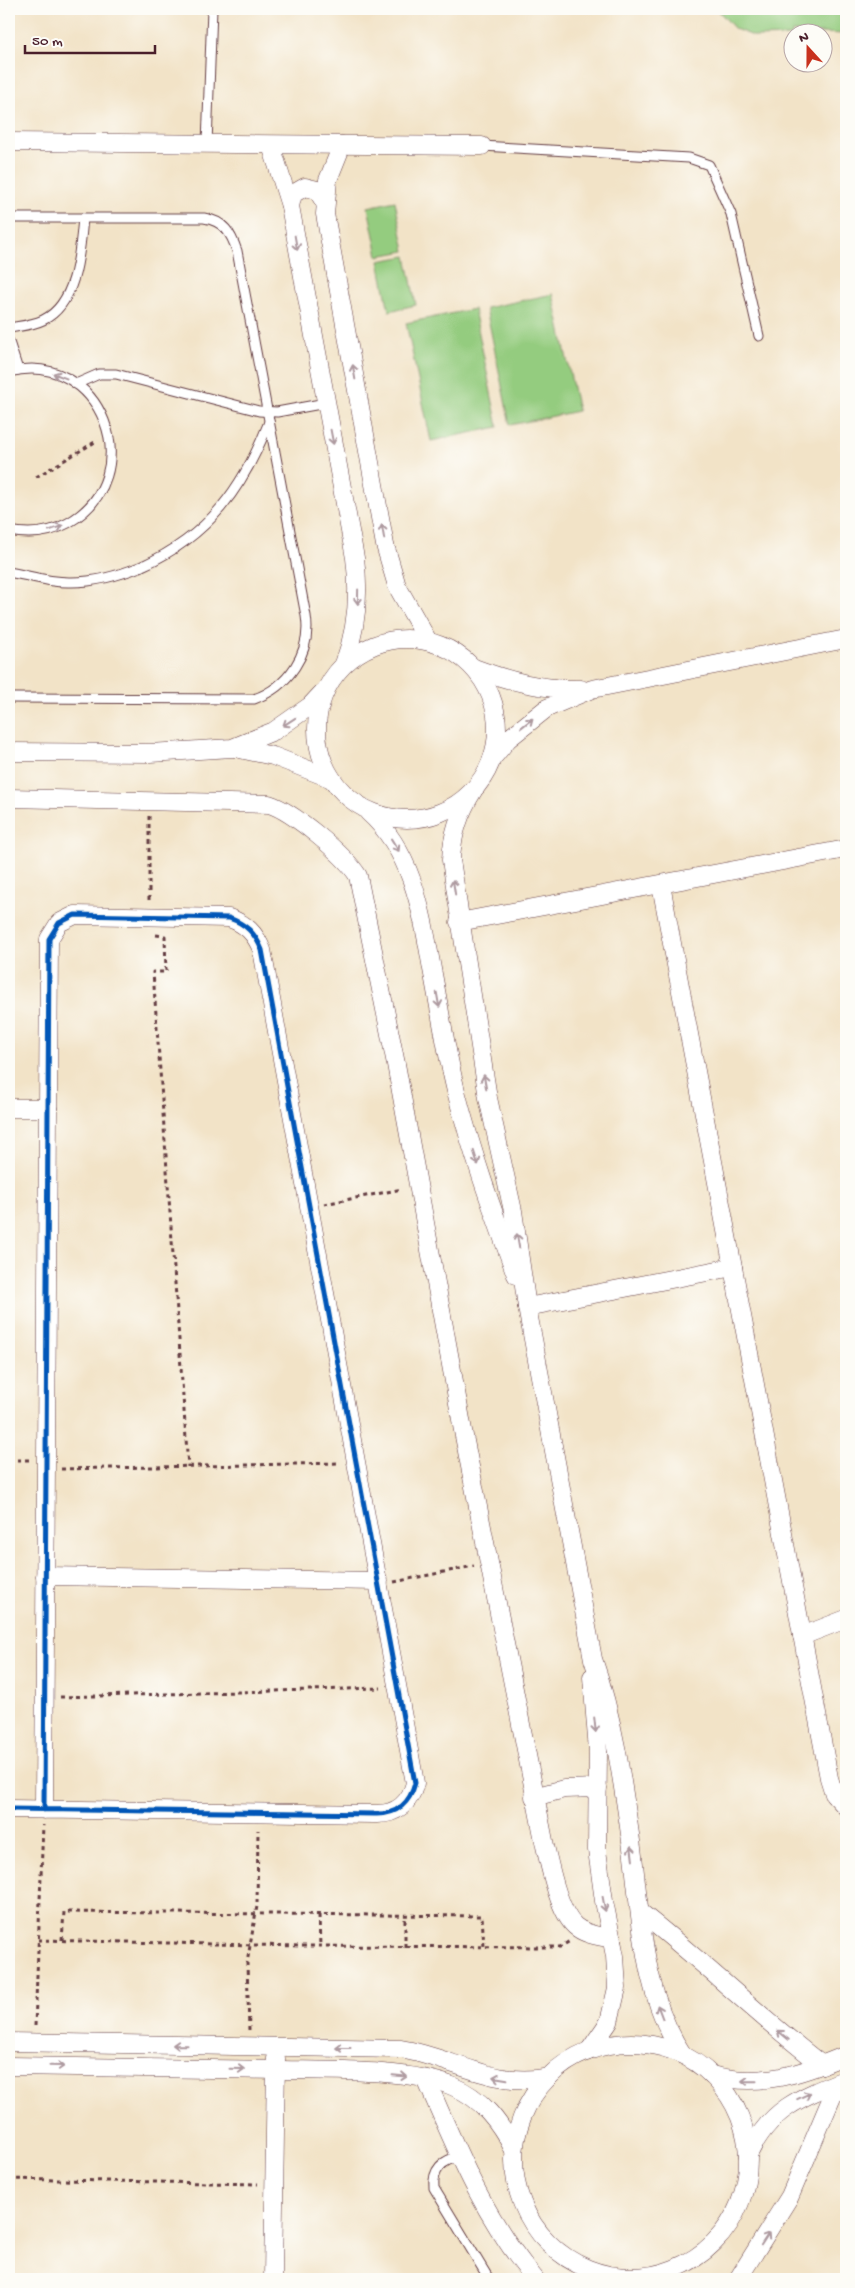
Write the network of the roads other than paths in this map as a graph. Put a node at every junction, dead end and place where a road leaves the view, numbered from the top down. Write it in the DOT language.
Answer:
graph roads {
  1 [pos="212,9"];
  2 [pos="9,142"];
  3 [pos="207,144"];
  4 [pos="271,145"];
  5 [pos="342,145"];
  6 [pos="482,146"];
  7 [pos="325,203"];
  8 [pos="290,206"];
  9 [pos="9,218"];
  10 [pos="83,218"];
  11 [pos="9,328"];
  12 [pos="759,336"];
  13 [pos="9,342"];
  14 [pos="13,371"];
  15 [pos="76,384"];
  16 [pos="326,404"];
  17 [pos="269,417"];
  18 [pos="9,531"];
  19 [pos="9,572"];
  20 [pos="846,639"];
  21 [pos="428,641"];
  22 [pos="344,664"];
  23 [pos="474,668"];
  24 [pos="592,689"];
  25 [pos="326,690"];
  26 [pos="9,698"];
  27 [pos="232,748"];
  28 [pos="9,752"];
  29 [pos="493,757"];
  30 [pos="332,779"];
  31 [pos="473,791"];
  32 [pos="9,798"];
  33 [pos="363,808"];
  34 [pos="846,849"];
  35 [pos="661,885"];
  36 [pos="459,922"];
  37 [pos="9,1108"];
  38 [pos="48,1108"];
  39 [pos="733,1267"];
  40 [pos="527,1306"];
  41 [pos="45,1576"];
  42 [pos="379,1583"];
  43 [pos="846,1619"];
  44 [pos="802,1636"];
  45 [pos="593,1659"];
  46 [pos="598,1788"];
  47 [pos="534,1797"];
  48 [pos="846,1807"];
  49 [pos="9,1809"];
  50 [pos="44,1810"];
  51 [pos="640,1912"];
  52 [pos="612,1939"];
  53 [pos="9,2042"];
  54 [pos="276,2047"];
  55 [pos="589,2051"];
  56 [pos="846,2055"];
  57 [pos="683,2056"];
  58 [pos="822,2065"];
  59 [pos="9,2066"];
  60 [pos="275,2070"];
  61 [pos="711,2075"];
  62 [pos="548,2077"];
  63 [pos="426,2079"];
  64 [pos="842,2081"];
  65 [pos="514,2150"];
  66 [pos="748,2155"];
  67 [pos="460,2157"];
  68 [pos="691,2260"];
  69 [pos="605,2276"];
  70 [pos="273,2279"];
  71 [pos="489,2279"];
  72 [pos="535,2279"];
  73 [pos="688,2279"];
  74 [pos="738,2279"];
  1 -- 3 [label="lane"];
  2 -- 3 [label="street"];
  3 -- 4 [label="street"];
  4 -- 5 [label="street"];
  4 -- 8 [label="street"];
  5 -- 6 [label="street"];
  5 -- 7 [label="street"];
  6 -- 12 [label="lane"];
  7 -- 8 [label="street"];
  21 -- 7 [label="street, one-way"];
  8 -- 16 [label="street, one-way"];
  9 -- 10 [label="lane"];
  10 -- 11 [label="lane"];
  10 -- 17 [label="lane"];
  13 -- 14 [label="lane"];
  15 -- 14 [label="lane, one-way"];
  15 -- 17 [label="lane"];
  18 -- 15 [label="lane, one-way"];
  16 -- 17 [label="lane"];
  16 -- 22 [label="street, one-way"];
  17 -- 19 [label="lane"];
  17 -- 26 [label="lane"];
  20 -- 24 [label="street"];
  21 -- 22 [label="street"];
  21 -- 23 [label="street"];
  22 -- 25 [label="street"];
  23 -- 24 [label="street"];
  23 -- 29 [label="street"];
  29 -- 24 [label="street, one-way"];
  25 -- 27 [label="street, one-way"];
  25 -- 30 [label="street"];
  27 -- 28 [label="street"];
  27 -- 30 [label="street"];
  29 -- 31 [label="street"];
  30 -- 33 [label="street"];
  31 -- 33 [label="street"];
  36 -- 31 [label="street, one-way"];
  32 -- 47 [label="street"];
  33 -- 40 [label="street, one-way"];
  34 -- 35 [label="street"];
  35 -- 36 [label="street"];
  35 -- 39 [label="street"];
  40 -- 36 [label="street, one-way"];
  37 -- 38 [label="street"];
  38 -- 41 [label="street"];
  38 -- 42 [label="street"];
  39 -- 40 [label="street"];
  39 -- 44 [label="street"];
  40 -- 45 [label="street"];
  41 -- 42 [label="street"];
  41 -- 50 [label="street"];
  42 -- 50 [label="street"];
  43 -- 44 [label="street"];
  44 -- 48 [label="street"];
  45 -- 46 [label="street, one-way"];
  51 -- 45 [label="street, one-way"];
  46 -- 47 [label="street"];
  46 -- 52 [label="street, one-way"];
  47 -- 52 [label="street"];
  49 -- 50 [label="street"];
  57 -- 51 [label="street, one-way"];
  58 -- 51 [label="street, one-way"];
  52 -- 55 [label="street"];
  54 -- 53 [label="street, one-way"];
  54 -- 60 [label="street"];
  62 -- 54 [label="street, one-way"];
  55 -- 57 [label="street"];
  55 -- 62 [label="street"];
  56 -- 58 [label="street"];
  57 -- 61 [label="street"];
  58 -- 61 [label="street, one-way"];
  59 -- 60 [label="street, one-way"];
  60 -- 63 [label="street, one-way"];
  60 -- 70 [label="street"];
  61 -- 66 [label="street"];
  62 -- 65 [label="street"];
  63 -- 65 [label="street"];
  63 -- 67 [label="street"];
  66 -- 64 [label="street, one-way"];
  74 -- 64 [label="street, one-way"];
  65 -- 69 [label="street"];
  66 -- 68 [label="street"];
  67 -- 71 [label="lane"];
  67 -- 72 [label="street"];
  68 -- 69 [label="street"];
  68 -- 73 [label="street"];
}
